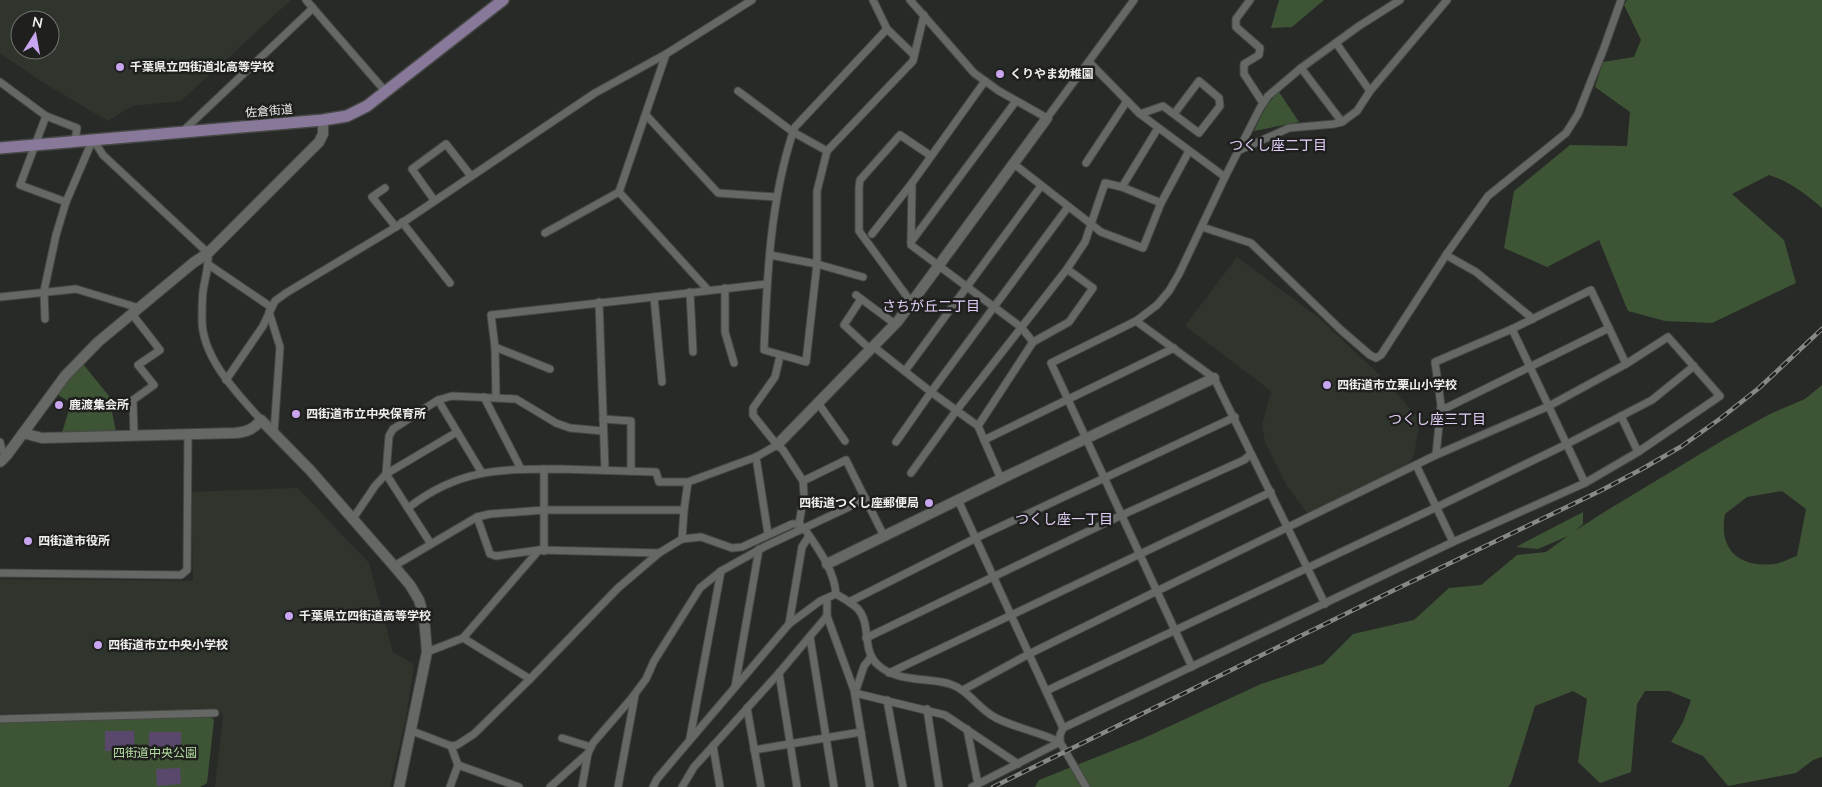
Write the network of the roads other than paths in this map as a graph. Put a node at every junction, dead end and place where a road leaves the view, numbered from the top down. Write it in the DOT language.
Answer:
graph roads {
  1 [pos="503,0"];
  2 [pos="752,0"];
  3 [pos="874,0"];
  4 [pos="910,0"];
  5 [pos="1134,0"];
  6 [pos="1250,0"];
  7 [pos="1400,0"];
  8 [pos="1447,0"];
  9 [pos="1620,0"];
  10 [pos="312,3"];
  11 [pos="924,15"];
  12 [pos="887,29"];
  13 [pos="1336,42"];
  14 [pos="666,54"];
  15 [pos="914,56"];
  16 [pos="1089,62"];
  17 [pos="1301,68"];
  18 [pos="985,81"];
  19 [pos="0,82"];
  20 [pos="386,91"];
  21 [pos="738,91"];
  22 [pos="1370,91"];
  23 [pos="1016,101"];
  24 [pos="1127,101"];
  25 [pos="1263,103"];
  26 [pos="1140,114"];
  27 [pos="1174,114"];
  28 [pos="646,115"];
  29 [pos="46,116"];
  30 [pos="1047,118"];
  31 [pos="323,120"];
  32 [pos="1342,122"];
  33 [pos="1158,128"];
  34 [pos="181,132"];
  35 [pos="793,132"];
  36 [pos="93,140"];
  37 [pos="75,141"];
  38 [pos="34,145"];
  39 [pos="0,148"];
  40 [pos="1240,150"];
  41 [pos="828,151"];
  42 [pos="1190,151"];
  43 [pos="931,156"];
  44 [pos="1086,163"];
  45 [pos="1014,164"];
  46 [pos="471,176"];
  47 [pos="1225,177"];
  48 [pos="912,183"];
  49 [pos="1041,186"];
  50 [pos="1122,187"];
  51 [pos="385,188"];
  52 [pos="618,192"];
  53 [pos="776,197"];
  54 [pos="434,200"];
  55 [pos="66,202"];
  56 [pos="1161,203"];
  57 [pos="1068,207"];
  58 [pos="399,224"];
  59 [pos="1091,224"];
  60 [pos="1202,227"];
  61 [pos="545,233"];
  62 [pos="872,234"];
  63 [pos="911,242"];
  64 [pos="208,253"];
  65 [pos="1446,255"];
  66 [pos="770,256"];
  67 [pos="817,264"];
  68 [pos="209,265"];
  69 [pos="938,265"];
  70 [pos="1067,269"];
  71 [pos="864,277"];
  72 [pos="450,283"];
  73 [pos="767,284"];
  74 [pos="966,287"];
  75 [pos="725,288"];
  76 [pos="708,290"];
  77 [pos="44,291"];
  78 [pos="690,292"];
  79 [pos="0,297"];
  80 [pos="654,297"];
  81 [pos="599,302"];
  82 [pos="911,302"];
  83 [pos="994,307"];
  84 [pos="270,310"];
  85 [pos="136,311"];
  86 [pos="45,319"];
  87 [pos="1534,319"];
  88 [pos="1136,321"];
  89 [pos="895,324"];
  90 [pos="1021,327"];
  91 [pos="1609,328"];
  92 [pos="1512,329"];
  93 [pos="1034,342"];
  94 [pos="495,347"];
  95 [pos="872,348"];
  96 [pos="1174,348"];
  97 [pos="693,352"];
  98 [pos="780,356"];
  99 [pos="734,362"];
  100 [pos="1626,364"];
  101 [pos="1694,366"];
  102 [pos="1530,367"];
  103 [pos="550,369"];
  104 [pos="905,371"];
  105 [pos="1214,378"];
  106 [pos="226,380"];
  107 [pos="662,382"];
  108 [pos="931,392"];
  109 [pos="484,397"];
  110 [pos="496,398"];
  111 [pos="438,400"];
  112 [pos="1068,400"];
  113 [pos="818,403"];
  114 [pos="1549,406"];
  115 [pos="956,411"];
  116 [pos="1440,411"];
  117 [pos="1621,416"];
  118 [pos="1234,417"];
  119 [pos="602,419"];
  120 [pos="261,420"];
  121 [pos="978,426"];
  122 [pos="457,432"];
  123 [pos="603,432"];
  124 [pos="23,433"];
  125 [pos="274,433"];
  126 [pos="188,435"];
  127 [pos="134,436"];
  128 [pos="1087,439"];
  129 [pos="984,440"];
  130 [pos="845,441"];
  131 [pos="0,442"];
  132 [pos="896,442"];
  133 [pos="1566,444"];
  134 [pos="777,445"];
  135 [pos="1638,452"];
  136 [pos="1251,454"];
  137 [pos="1436,455"];
  138 [pos="756,457"];
  139 [pos="4,458"];
  140 [pos="1416,465"];
  141 [pos="521,469"];
  142 [pos="544,469"];
  143 [pos="605,470"];
  144 [pos="631,471"];
  145 [pos="482,473"];
  146 [pos="912,473"];
  147 [pos="386,474"];
  148 [pos="1104,477"];
  149 [pos="1001,479"];
  150 [pos="803,480"];
  151 [pos="688,482"];
  152 [pos="1585,483"];
  153 [pos="1271,492"];
  154 [pos="866,499"];
  155 [pos="958,500"];
  156 [pos="1437,507"];
  157 [pos="408,508"];
  158 [pos="544,510"];
  159 [pos="684,510"];
  160 [pos="1122,516"];
  161 [pos="478,517"];
  162 [pos="352,520"];
  163 [pos="802,526"];
  164 [pos="1289,527"];
  165 [pos="768,534"];
  166 [pos="809,536"];
  167 [pos="884,536"];
  168 [pos="976,538"];
  169 [pos="682,539"];
  170 [pos="1453,542"];
  171 [pos="430,544"];
  172 [pos="759,549"];
  173 [pos="541,551"];
  174 [pos="659,553"];
  175 [pos="1139,553"];
  176 [pos="827,564"];
  177 [pos="394,566"];
  178 [pos="1308,567"];
  179 [pos="721,571"];
  180 [pos="0,573"];
  181 [pos="994,578"];
  182 [pos="1157,591"];
  183 [pos="836,594"];
  184 [pos="828,598"];
  185 [pos="848,602"];
  186 [pos="1325,604"];
  187 [pos="828,616"];
  188 [pos="1011,616"];
  189 [pos="789,624"];
  190 [pos="1175,630"];
  191 [pos="810,637"];
  192 [pos="463,638"];
  193 [pos="866,638"];
  194 [pos="427,652"];
  195 [pos="1029,654"];
  196 [pos="871,657"];
  197 [pos="1192,667"];
  198 [pos="889,672"];
  199 [pos="779,673"];
  200 [pos="530,679"];
  201 [pos="735,687"];
  202 [pos="963,690"];
  203 [pos="1046,691"];
  204 [pos="636,692"];
  205 [pos="855,693"];
  206 [pos="887,700"];
  207 [pos="747,708"];
  208 [pos="927,709"];
  209 [pos="215,713"];
  210 [pos="0,719"];
  211 [pos="1063,728"];
  212 [pos="967,729"];
  213 [pos="412,731"];
  214 [pos="861,732"];
  215 [pos="562,738"];
  216 [pos="826,738"];
  217 [pos="690,740"];
  218 [pos="1060,742"];
  219 [pos="790,744"];
  220 [pos="451,746"];
  221 [pos="712,746"];
  222 [pos="590,750"];
  223 [pos="754,750"];
  224 [pos="1018,764"];
  225 [pos="458,766"];
  226 [pos="975,786"];
  227 [pos="399,787"];
  228 [pos="450,787"];
  229 [pos="519,787"];
  230 [pos="550,787"];
  231 [pos="582,787"];
  232 [pos="618,787"];
  233 [pos="653,787"];
  234 [pos="683,787"];
  235 [pos="720,787"];
  236 [pos="761,787"];
  237 [pos="797,787"];
  238 [pos="834,787"];
  239 [pos="870,787"];
  240 [pos="903,787"];
  241 [pos="940,787"];
  242 [pos="1086,787"];
  1 -- 20 [label="main road, 佐倉街道"];
  2 -- 14 [label="street"];
  3 -- 12 [label="street"];
  4 -- 11 [label="street"];
  5 -- 16 [label="street"];
  6 -- 25 [label="street"];
  7 -- 13 [label="street"];
  8 -- 22 [label="street"];
  9 -- 65 [label="street"];
  10 -- 20 [label="street"];
  10 -- 34 [label="street"];
  11 -- 15 [label="street"];
  11 -- 18 [label="street"];
  12 -- 15 [label="street"];
  12 -- 35 [label="street"];
  13 -- 17 [label="street"];
  13 -- 22 [label="street"];
  14 -- 28 [label="street"];
  14 -- 46 [label="street"];
  15 -- 41 [label="street"];
  16 -- 24 [label="street"];
  16 -- 30 [label="street"];
  17 -- 25 [label="street"];
  17 -- 32 [label="street"];
  18 -- 23 [label="street"];
  18 -- 43 [label="street"];
  19 -- 29 [label="street"];
  20 -- 31 [label="main road, 佐倉街道"];
  21 -- 35 [label="street"];
  22 -- 32 [label="street"];
  23 -- 30 [label="street"];
  23 -- 63 [label="street"];
  24 -- 26 [label="street"];
  24 -- 44 [label="street"];
  25 -- 40 [label="street"];
  26 -- 27 [label="street"];
  26 -- 33 [label="street"];
  27 -- 27 [label="street"];
  28 -- 52 [label="street"];
  28 -- 53 [label="street"];
  29 -- 37 [label="street"];
  29 -- 38 [label="street"];
  30 -- 45 [label="street"];
  31 -- 34 [label="main road, 佐倉街道"];
  31 -- 64 [label="street"];
  32 -- 40 [label="street"];
  33 -- 42 [label="street"];
  33 -- 50 [label="street"];
  34 -- 36 [label="main road, 佐倉街道"];
  35 -- 41 [label="street"];
  35 -- 53 [label="street"];
  36 -- 37 [label="main road, 佐倉街道"];
  36 -- 55 [label="street"];
  36 -- 64 [label="street"];
  37 -- 38 [label="main road, 佐倉街道"];
  38 -- 39 [label="main road, 佐倉街道"];
  38 -- 55 [label="street"];
  40 -- 47 [label="street"];
  41 -- 67 [label="street"];
  42 -- 47 [label="street"];
  42 -- 56 [label="street"];
  43 -- 48 [label="street"];
  43 -- 82 [label="street"];
  45 -- 49 [label="street"];
  45 -- 69 [label="street"];
  46 -- 54 [label="street"];
  46 -- 54 [label="street"];
  47 -- 60 [label="street"];
  48 -- 62 [label="street"];
  48 -- 63 [label="street"];
  49 -- 57 [label="street"];
  49 -- 74 [label="street"];
  50 -- 56 [label="street"];
  50 -- 59 [label="street"];
  51 -- 58 [label="street"];
  52 -- 61 [label="street"];
  52 -- 76 [label="street"];
  53 -- 66 [label="street"];
  54 -- 58 [label="street"];
  55 -- 77 [label="street"];
  56 -- 59 [label="street"];
  57 -- 59 [label="street"];
  57 -- 83 [label="street"];
  58 -- 72 [label="street"];
  58 -- 84 [label="street"];
  59 -- 70 [label="street"];
  60 -- 65 [label="street"];
  60 -- 88 [label="street"];
  63 -- 69 [label="street"];
  64 -- 68 [label="street"];
  64 -- 85 [label="street"];
  65 -- 87 [label="street"];
  66 -- 67 [label="street"];
  66 -- 73 [label="street"];
  67 -- 71 [label="street"];
  67 -- 98 [label="street"];
  68 -- 84 [label="street"];
  68 -- 106 [label="street"];
  69 -- 74 [label="street"];
  69 -- 82 [label="street"];
  70 -- 90 [label="street"];
  70 -- 93 [label="street"];
  73 -- 75 [label="street"];
  73 -- 98 [label="street"];
  74 -- 83 [label="street"];
  74 -- 104 [label="street"];
  75 -- 76 [label="street"];
  75 -- 99 [label="street"];
  76 -- 78 [label="street"];
  77 -- 79 [label="street"];
  77 -- 85 [label="street"];
  77 -- 86 [label="street"];
  78 -- 80 [label="street"];
  78 -- 97 [label="street"];
  80 -- 81 [label="street"];
  80 -- 107 [label="street"];
  81 -- 94 [label="street"];
  81 -- 119 [label="street"];
  82 -- 89 [label="street"];
  83 -- 90 [label="street"];
  83 -- 108 [label="street"];
  84 -- 106 [label="street"];
  84 -- 125 [label="street"];
  85 -- 124 [label="street"];
  85 -- 127 [label="street"];
  87 -- 91 [label="street"];
  87 -- 92 [label="street"];
  88 -- 96 [label="street"];
  88 -- 112 [label="street"];
  89 -- 95 [label="street"];
  89 -- 95 [label="street"];
  90 -- 93 [label="street"];
  90 -- 115 [label="street"];
  91 -- 100 [label="street"];
  91 -- 102 [label="street"];
  92 -- 102 [label="street"];
  92 -- 116 [label="street"];
  93 -- 121 [label="street"];
  94 -- 103 [label="street"];
  94 -- 110 [label="street"];
  95 -- 104 [label="street"];
  95 -- 113 [label="street"];
  96 -- 105 [label="street"];
  96 -- 112 [label="street"];
  98 -- 134 [label="street"];
  100 -- 101 [label="street"];
  100 -- 114 [label="street"];
  101 -- 117 [label="street"];
  101 -- 135 [label="street"];
  102 -- 114 [label="street"];
  102 -- 116 [label="street"];
  104 -- 108 [label="street"];
  105 -- 118 [label="street"];
  105 -- 128 [label="street"];
  106 -- 120 [label="street"];
  108 -- 115 [label="street"];
  108 -- 132 [label="street"];
  109 -- 110 [label="street"];
  109 -- 111 [label="street"];
  109 -- 141 [label="street"];
  110 -- 123 [label="street"];
  111 -- 122 [label="street"];
  111 -- 147 [label="street"];
  112 -- 128 [label="street"];
  112 -- 129 [label="street"];
  113 -- 130 [label="street"];
  113 -- 134 [label="street"];
  114 -- 133 [label="street"];
  114 -- 137 [label="street"];
  115 -- 121 [label="street"];
  115 -- 146 [label="street"];
  116 -- 137 [label="street"];
  117 -- 133 [label="street"];
  117 -- 135 [label="street"];
  118 -- 136 [label="street"];
  118 -- 148 [label="street"];
  119 -- 123 [label="street"];
  119 -- 144 [label="street"];
  120 -- 125 [label="street"];
  120 -- 126 [label="street"];
  121 -- 129 [label="street"];
  122 -- 145 [label="street"];
  122 -- 147 [label="street"];
  123 -- 143 [label="street"];
  124 -- 127 [label="street"];
  124 -- 139 [label="street"];
  125 -- 162 [label="street"];
  126 -- 127 [label="street"];
  126 -- 180 [label="street"];
  128 -- 148 [label="street"];
  128 -- 149 [label="street"];
  129 -- 149 [label="street"];
  131 -- 139 [label="street"];
  133 -- 152 [label="street"];
  133 -- 156 [label="street"];
  134 -- 138 [label="street"];
  134 -- 150 [label="street"];
  135 -- 152 [label="street"];
  136 -- 153 [label="street"];
  136 -- 160 [label="street"];
  137 -- 140 [label="street"];
  138 -- 151 [label="street"];
  138 -- 165 [label="street"];
  140 -- 156 [label="street"];
  140 -- 164 [label="street"];
  141 -- 142 [label="street"];
  141 -- 145 [label="street"];
  142 -- 143 [label="street"];
  142 -- 158 [label="street"];
  143 -- 144 [label="street"];
  144 -- 151 [label="street"];
  145 -- 157 [label="street"];
  147 -- 157 [label="street"];
  147 -- 162 [label="street"];
  148 -- 160 [label="street"];
  148 -- 168 [label="street"];
  149 -- 155 [label="street"];
  150 -- 154 [label="street"];
  150 -- 163 [label="street"];
  151 -- 159 [label="street"];
  152 -- 170 [label="street"];
  153 -- 164 [label="street"];
  153 -- 175 [label="street"];
  154 -- 163 [label="street"];
  154 -- 167 [label="street"];
  155 -- 167 [label="street"];
  155 -- 168 [label="street"];
  156 -- 170 [label="street"];
  156 -- 178 [label="street"];
  157 -- 171 [label="street"];
  158 -- 159 [label="street"];
  158 -- 161 [label="street"];
  158 -- 173 [label="street"];
  159 -- 169 [label="street"];
  160 -- 175 [label="street"];
  160 -- 181 [label="street"];
  161 -- 171 [label="street"];
  161 -- 173 [label="street"];
  162 -- 177 [label="street"];
  163 -- 165 [label="street"];
  163 -- 166 [label="street"];
  163 -- 172 [label="street"];
  164 -- 178 [label="street"];
  164 -- 182 [label="street"];
  165 -- 169 [label="street"];
  166 -- 176 [label="street"];
  166 -- 189 [label="street"];
  167 -- 176 [label="street"];
  168 -- 181 [label="street"];
  168 -- 185 [label="street"];
  169 -- 174 [label="street"];
  170 -- 186 [label="street"];
  171 -- 177 [label="street"];
  172 -- 179 [label="street"];
  172 -- 201 [label="street"];
  173 -- 174 [label="street"];
  173 -- 192 [label="street"];
  174 -- 200 [label="street"];
  175 -- 182 [label="street"];
  175 -- 188 [label="street"];
  176 -- 183 [label="street"];
  177 -- 194 [label="street"];
  178 -- 186 [label="street"];
  178 -- 190 [label="street"];
  179 -- 204 [label="street"];
  179 -- 217 [label="street"];
  181 -- 188 [label="street"];
  181 -- 193 [label="street"];
  182 -- 190 [label="street"];
  182 -- 195 [label="street"];
  183 -- 184 [label="street"];
  183 -- 185 [label="street"];
  184 -- 187 [label="street"];
  184 -- 189 [label="street"];
  185 -- 193 [label="street"];
  186 -- 197 [label="street"];
  187 -- 191 [label="street"];
  187 -- 205 [label="street"];
  188 -- 195 [label="street"];
  188 -- 198 [label="street"];
  189 -- 201 [label="street"];
  190 -- 197 [label="street"];
  190 -- 203 [label="street"];
  191 -- 199 [label="street"];
  191 -- 216 [label="street"];
  192 -- 194 [label="street"];
  192 -- 200 [label="street"];
  193 -- 196 [label="street"];
  194 -- 213 [label="street"];
  195 -- 202 [label="street"];
  195 -- 203 [label="street"];
  196 -- 198 [label="street"];
  196 -- 205 [label="street"];
  197 -- 211 [label="street"];
  198 -- 202 [label="street"];
  199 -- 207 [label="street"];
  199 -- 219 [label="street"];
  200 -- 220 [label="street"];
  201 -- 217 [label="street"];
  202 -- 218 [label="street"];
  203 -- 211 [label="street"];
  204 -- 222 [label="street"];
  204 -- 232 [label="street"];
  205 -- 206 [label="street"];
  205 -- 214 [label="street"];
  206 -- 208 [label="street"];
  206 -- 240 [label="street"];
  207 -- 221 [label="street"];
  207 -- 223 [label="street"];
  208 -- 212 [label="street"];
  208 -- 241 [label="street"];
  209 -- 210 [label="street"];
  211 -- 218 [label="street"];
  212 -- 224 [label="street"];
  212 -- 226 [label="street"];
  213 -- 220 [label="street"];
  213 -- 227 [label="street"];
  214 -- 216 [label="street"];
  214 -- 239 [label="street"];
  215 -- 222 [label="street"];
  216 -- 219 [label="street"];
  216 -- 238 [label="street"];
  217 -- 233 [label="street"];
  218 -- 224 [label="street"];
  218 -- 242 [label="street"];
  219 -- 223 [label="street"];
  219 -- 237 [label="street"];
  220 -- 225 [label="street"];
  221 -- 234 [label="street"];
  221 -- 235 [label="street"];
  222 -- 230 [label="street"];
  222 -- 231 [label="street"];
  223 -- 236 [label="street"];
  224 -- 226 [label="street"];
  225 -- 228 [label="street"];
  225 -- 229 [label="street"];
}
